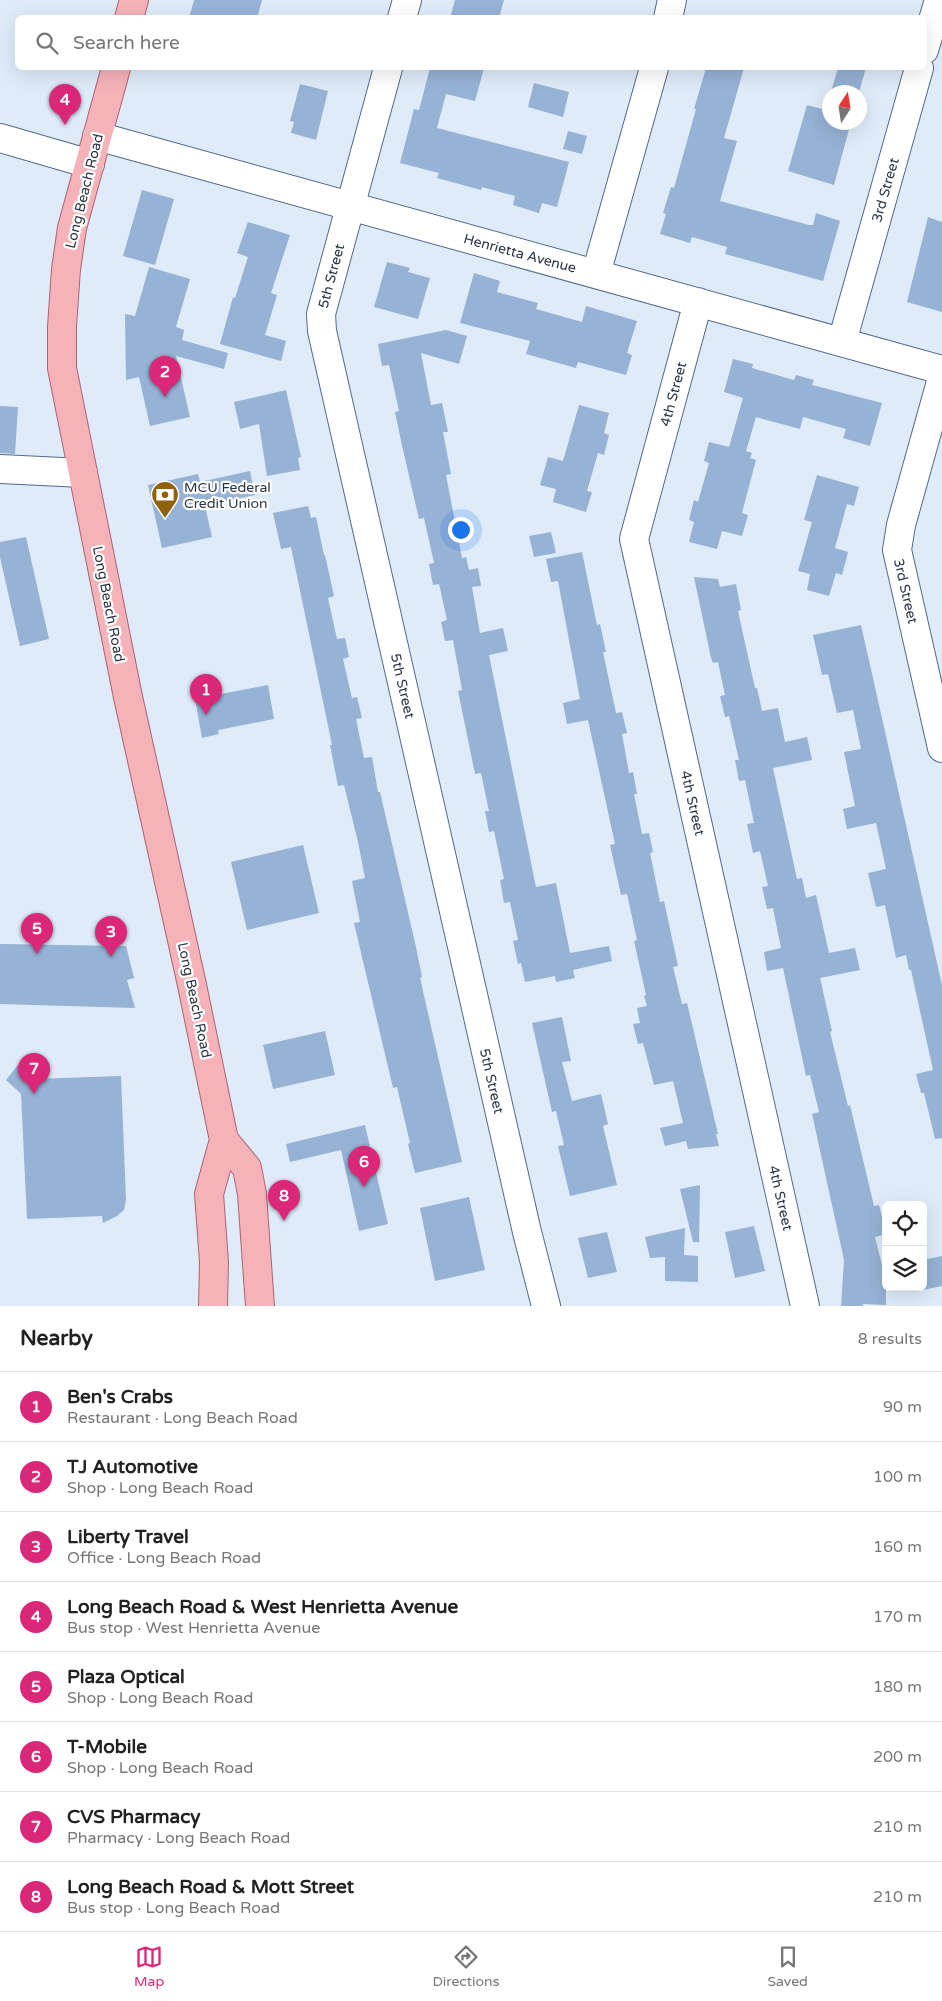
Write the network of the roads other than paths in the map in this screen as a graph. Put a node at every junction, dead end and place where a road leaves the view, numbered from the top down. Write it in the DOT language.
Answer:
graph roads {
  1 [pos="134,0"];
  2 [pos="407,0"];
  3 [pos="672,0"];
  4 [pos="939,0"];
  5 [pos="130,15"];
  6 [pos="403,15"];
  7 [pos="669,15"];
  8 [pos="927,40"];
  9 [pos="115,70"];
  10 [pos="387,70"];
  11 [pos="653,70"];
  12 [pos="919,70"];
  13 [pos="97,136"];
  14 [pos="0,138"];
  15 [pos="90,164"];
  16 [pos="350,205"];
  17 [pos="596,274"];
  18 [pos="698,302"];
  19 [pos="842,342"];
  20 [pos="942,370"];
  21 [pos="942,378"];
  22 [pos="0,469"];
  23 [pos="83,473"];
  24 [pos="942,748"];
  25 [pos="224,1140"];
  26 [pos="213,1306"];
  27 [pos="260,1306"];
  28 [pos="546,1306"];
  29 [pos="805,1306"];
  1 -- 5 [label="main road"];
  2 -- 6 [label="street"];
  3 -- 7 [label="street"];
  4 -- 8 [label="street"];
  9 -- 13 [label="main road, Long Beach Road"];
  10 -- 16 [label="street, 5th Street"];
  11 -- 17 [label="street"];
  12 -- 19 [label="street, 3rd Street"];
  13 -- 15 [label="main road, Long Beach Road"];
  13 -- 16 [label="street, Henrietta Avenue"];
  14 -- 15 [label="street"];
  15 -- 23 [label="main road, Long Beach Road"];
  16 -- 17 [label="street, Henrietta Avenue"];
  16 -- 28 [label="street, 5th Street"];
  17 -- 18 [label="street, Henrietta Avenue"];
  18 -- 19 [label="street, Henrietta Avenue"];
  18 -- 29 [label="street, 4th Street"];
  19 -- 20 [label="street, Henrietta Avenue"];
  21 -- 24 [label="street, 3rd Street"];
  22 -- 23 [label="street"];
  23 -- 25 [label="main road, Long Beach Road"];
  25 -- 26 [label="main road, Long Beach Road"];
  25 -- 27 [label="main road, Long Beach Road"];
}
